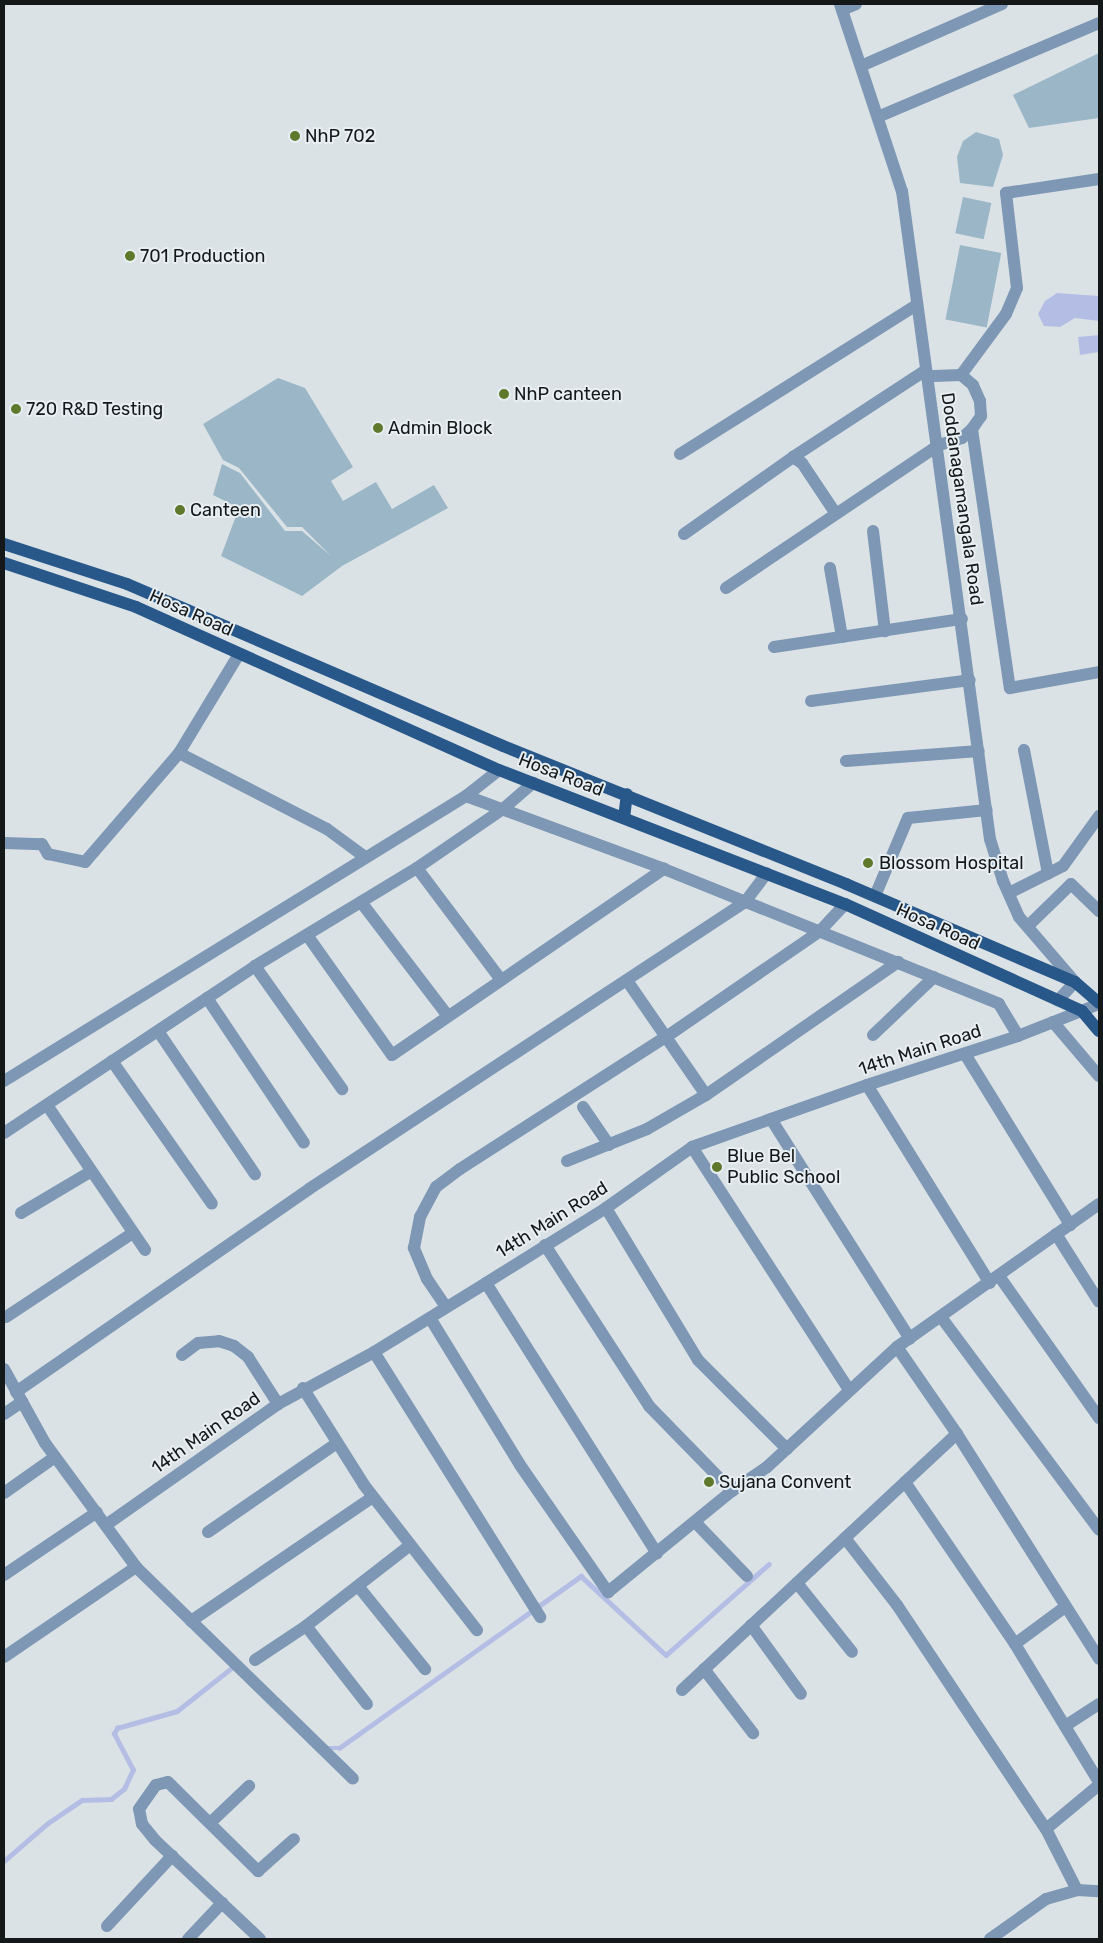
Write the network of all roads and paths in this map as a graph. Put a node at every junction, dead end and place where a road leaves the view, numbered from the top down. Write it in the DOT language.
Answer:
graph roads {
  1 [pos="856,4"];
  2 [pos="1002,4"];
  3 [pos="841,7"];
  4 [pos="1099,23"];
  5 [pos="861,66"];
  6 [pos="880,116"];
  7 [pos="1099,179"];
  8 [pos="917,305"];
  9 [pos="927,373"];
  10 [pos="962,375"];
  11 [pos="972,429"];
  12 [pos="939,445"];
  13 [pos="680,454"];
  14 [pos="792,457"];
  15 [pos="836,514"];
  16 [pos="873,531"];
  17 [pos="684,534"];
  18 [pos="4,544"];
  19 [pos="4,563"];
  20 [pos="830,568"];
  21 [pos="726,588"];
  22 [pos="962,619"];
  23 [pos="885,631"];
  24 [pos="842,638"];
  25 [pos="774,648"];
  26 [pos="239,654"];
  27 [pos="1099,672"];
  28 [pos="970,680"];
  29 [pos="811,701"];
  30 [pos="1024,750"];
  31 [pos="979,751"];
  32 [pos="179,753"];
  33 [pos="846,761"];
  34 [pos="499,770"];
  35 [pos="533,783"];
  36 [pos="627,794"];
  37 [pos="466,796"];
  38 [pos="503,809"];
  39 [pos="987,810"];
  40 [pos="1099,816"];
  41 [pos="624,818"];
  42 [pos="4,843"];
  43 [pos="365,857"];
  44 [pos="417,868"];
  45 [pos="664,869"];
  46 [pos="767,873"];
  47 [pos="1048,874"];
  48 [pos="1009,894"];
  49 [pos="874,896"];
  50 [pos="361,902"];
  51 [pos="745,902"];
  52 [pos="844,904"];
  53 [pos="1099,911"];
  54 [pos="1028,926"];
  55 [pos="820,931"];
  56 [pos="307,935"];
  57 [pos="898,962"];
  58 [pos="255,966"];
  59 [pos="934,977"];
  60 [pos="501,980"];
  61 [pos="628,982"];
  62 [pos="1075,982"];
  63 [pos="206,998"];
  64 [pos="1058,1000"];
  65 [pos="1099,1003"];
  66 [pos="1082,1011"];
  67 [pos="448,1016"];
  68 [pos="1053,1022"];
  69 [pos="1099,1030"];
  70 [pos="158,1031"];
  71 [pos="872,1035"];
  72 [pos="1018,1036"];
  73 [pos="666,1037"];
  74 [pos="964,1054"];
  75 [pos="112,1061"];
  76 [pos="1099,1076"];
  77 [pos="4,1081"];
  78 [pos="867,1085"];
  79 [pos="342,1088"];
  80 [pos="706,1095"];
  81 [pos="47,1104"];
  82 [pos="583,1107"];
  83 [pos="771,1118"];
  84 [pos="4,1133"];
  85 [pos="304,1143"];
  86 [pos="609,1145"];
  87 [pos="692,1147"];
  88 [pos="567,1160"];
  89 [pos="90,1172"];
  90 [pos="255,1174"];
  91 [pos="212,1204"];
  92 [pos="1099,1204"];
  93 [pos="606,1208"];
  94 [pos="21,1213"];
  95 [pos="1070,1225"];
  96 [pos="133,1233"];
  97 [pos="1056,1234"];
  98 [pos="545,1245"];
  99 [pos="145,1250"];
  100 [pos="994,1279"];
  101 [pos="486,1283"];
  102 [pos="1099,1302"];
  103 [pos="446,1308"];
  104 [pos="6,1317"];
  105 [pos="942,1317"];
  106 [pos="430,1318"];
  107 [pos="910,1339"];
  108 [pos="897,1347"];
  109 [pos="374,1352"];
  110 [pos="182,1355"];
  111 [pos="4,1369"];
  112 [pos="303,1388"];
  113 [pos="848,1390"];
  114 [pos="19,1397"];
  115 [pos="278,1404"];
  116 [pos="4,1414"];
  117 [pos="1099,1418"];
  118 [pos="957,1434"];
  119 [pos="337,1443"];
  120 [pos="787,1448"];
  121 [pos="55,1457"];
  122 [pos="906,1482"];
  123 [pos="732,1491"];
  124 [pos="4,1493"];
  125 [pos="373,1497"];
  126 [pos="97,1512"];
  127 [pos="695,1522"];
  128 [pos="106,1525"];
  129 [pos="1099,1530"];
  130 [pos="208,1532"];
  131 [pos="845,1538"];
  132 [pos="409,1546"];
  133 [pos="657,1553"];
  134 [pos="136,1567"];
  135 [pos="4,1576"];
  136 [pos="747,1576"];
  137 [pos="797,1583"];
  138 [pos="358,1586"];
  139 [pos="1065,1607"];
  140 [pos="540,1618"];
  141 [pos="191,1621"];
  142 [pos="751,1625"];
  143 [pos="306,1626"];
  144 [pos="477,1630"];
  145 [pos="1015,1644"];
  146 [pos="852,1652"];
  147 [pos="4,1657"];
  148 [pos="1099,1659"];
  149 [pos="255,1660"];
  150 [pos="425,1669"];
  151 [pos="704,1669"];
  152 [pos="682,1690"];
  153 [pos="801,1694"];
  154 [pos="367,1704"];
  155 [pos="1099,1704"];
  156 [pos="1065,1726"];
  157 [pos="753,1733"];
  158 [pos="353,1779"];
  159 [pos="1099,1783"];
  160 [pos="249,1786"];
  161 [pos="210,1823"];
  162 [pos="1046,1830"];
  163 [pos="294,1839"];
  164 [pos="172,1856"];
  165 [pos="1077,1890"];
  166 [pos="1099,1891"];
  167 [pos="222,1903"];
  168 [pos="107,1926"];
  169 [pos="188,1939"];
  170 [pos="260,1939"];
  171 [pos="990,1939"];
  1 -- 3 [label="street"];
  2 -- 5 [label="street"];
  3 -- 5 [label="street, Doddanagamangala Road"];
  4 -- 6 [label="street"];
  5 -- 6 [label="street, Doddanagamangala Road"];
  6 -- 8 [label="street, Doddanagamangala Road"];
  7 -- 10 [label="street"];
  8 -- 9 [label="street, Doddanagamangala Road"];
  8 -- 13 [label="street"];
  9 -- 10 [label="street"];
  9 -- 12 [label="street, Doddanagamangala Road"];
  9 -- 14 [label="street"];
  10 -- 11 [label="street"];
  11 -- 12 [label="street"];
  11 -- 27 [label="street"];
  12 -- 15 [label="street"];
  12 -- 22 [label="street, Doddanagamangala Road"];
  14 -- 15 [label="street"];
  14 -- 17 [label="street"];
  15 -- 21 [label="street"];
  16 -- 23 [label="street"];
  18 -- 36 [label="main road, Hosa Road"];
  19 -- 26 [label="main road, Hosa Road"];
  20 -- 24 [label="street"];
  22 -- 23 [label="street"];
  22 -- 28 [label="street, Doddanagamangala Road"];
  23 -- 24 [label="street"];
  24 -- 25 [label="street"];
  26 -- 32 [label="street"];
  26 -- 34 [label="main road, Hosa Road"];
  28 -- 29 [label="street"];
  28 -- 31 [label="street, Doddanagamangala Road"];
  30 -- 47 [label="street"];
  31 -- 33 [label="street"];
  31 -- 39 [label="street, Doddanagamangala Road"];
  32 -- 42 [label="street"];
  32 -- 43 [label="street"];
  34 -- 35 [label="main road, Hosa Road"];
  34 -- 37 [label="street"];
  35 -- 38 [label="street"];
  35 -- 41 [label="main road, Hosa Road"];
  36 -- 41 [label="main road"];
  36 -- 49 [label="main road, Hosa Road"];
  37 -- 38 [label="street"];
  37 -- 43 [label="street"];
  38 -- 44 [label="street"];
  38 -- 45 [label="street"];
  39 -- 48 [label="street, Doddanagamangala Road"];
  39 -- 49 [label="street"];
  40 -- 47 [label="street"];
  41 -- 46 [label="main road, Hosa Road"];
  43 -- 77 [label="street"];
  44 -- 50 [label="street"];
  44 -- 60 [label="street"];
  45 -- 51 [label="street"];
  45 -- 60 [label="street"];
  46 -- 51 [label="street"];
  46 -- 52 [label="main road, Hosa Road"];
  47 -- 48 [label="street"];
  48 -- 54 [label="street, Doddanagamangala Road"];
  49 -- 62 [label="main road, Hosa Road"];
  50 -- 56 [label="street"];
  50 -- 67 [label="street"];
  51 -- 55 [label="street"];
  51 -- 61 [label="street"];
  52 -- 55 [label="street"];
  52 -- 64 [label="main road, Hosa Road"];
  53 -- 54 [label="street"];
  54 -- 62 [label="street, Doddanagamangala Road"];
  55 -- 57 [label="street"];
  55 -- 73 [label="street"];
  56 -- 58 [label="street"];
  56 -- 67 [label="street"];
  57 -- 59 [label="street"];
  57 -- 80 [label="street"];
  58 -- 63 [label="street"];
  58 -- 79 [label="street"];
  59 -- 71 [label="street"];
  59 -- 72 [label="street"];
  60 -- 67 [label="street"];
  61 -- 73 [label="street"];
  61 -- 114 [label="street"];
  62 -- 64 [label="street"];
  62 -- 65 [label="main road, Hosa Road"];
  63 -- 70 [label="street"];
  63 -- 85 [label="street"];
  64 -- 66 [label="main road, Hosa Road"];
  65 -- 66 [label="street, 14th Main Road"];
  66 -- 68 [label="street, 14th Main Road"];
  66 -- 69 [label="main road, Hosa Road"];
  68 -- 72 [label="street, 14th Main Road"];
  68 -- 76 [label="street"];
  70 -- 75 [label="street"];
  70 -- 90 [label="street"];
  72 -- 74 [label="street, 14th Main Road"];
  73 -- 80 [label="street"];
  73 -- 103 [label="street"];
  74 -- 78 [label="street, 14th Main Road"];
  74 -- 95 [label="street"];
  75 -- 81 [label="street"];
  75 -- 91 [label="street"];
  78 -- 83 [label="street, 14th Main Road"];
  78 -- 100 [label="street"];
  80 -- 86 [label="street"];
  81 -- 84 [label="street"];
  81 -- 89 [label="street"];
  82 -- 86 [label="street"];
  83 -- 87 [label="street, 14th Main Road"];
  83 -- 107 [label="street"];
  86 -- 88 [label="street"];
  87 -- 93 [label="street, 14th Main Road"];
  87 -- 113 [label="street"];
  89 -- 94 [label="street"];
  89 -- 96 [label="street"];
  92 -- 95 [label="street"];
  93 -- 98 [label="street, 14th Main Road"];
  93 -- 120 [label="street"];
  95 -- 97 [label="street"];
  96 -- 99 [label="street"];
  96 -- 104 [label="street"];
  97 -- 100 [label="street"];
  97 -- 102 [label="street"];
  98 -- 101 [label="street, 14th Main Road"];
  98 -- 123 [label="street"];
  100 -- 105 [label="street"];
  100 -- 117 [label="street"];
  101 -- 103 [label="street, 14th Main Road"];
  101 -- 133 [label="street"];
  103 -- 106 [label="street, 14th Main Road"];
  105 -- 107 [label="street"];
  105 -- 129 [label="street"];
  106 -- 109 [label="street, 14th Main Road"];
  106 -- 133 [label="street"];
  107 -- 108 [label="street"];
  108 -- 113 [label="street"];
  108 -- 118 [label="street"];
  109 -- 112 [label="street, 14th Main Road"];
  109 -- 140 [label="street"];
  110 -- 115 [label="street"];
  111 -- 114 [label="street"];
  112 -- 115 [label="street, 14th Main Road"];
  112 -- 119 [label="street"];
  113 -- 120 [label="street"];
  114 -- 116 [label="street"];
  114 -- 121 [label="street"];
  115 -- 128 [label="street, 14th Main Road"];
  118 -- 122 [label="street"];
  118 -- 139 [label="street"];
  119 -- 125 [label="street"];
  119 -- 130 [label="street"];
  120 -- 123 [label="street"];
  121 -- 124 [label="street"];
  121 -- 126 [label="street"];
  122 -- 131 [label="street"];
  122 -- 145 [label="street"];
  123 -- 127 [label="street"];
  125 -- 132 [label="street"];
  125 -- 141 [label="street"];
  126 -- 128 [label="street"];
  126 -- 135 [label="street"];
  127 -- 133 [label="street"];
  127 -- 136 [label="street"];
  128 -- 134 [label="street"];
  131 -- 137 [label="street"];
  131 -- 162 [label="street"];
  132 -- 138 [label="street"];
  132 -- 144 [label="street"];
  134 -- 141 [label="street"];
  134 -- 147 [label="street"];
  137 -- 142 [label="street"];
  137 -- 146 [label="street"];
  138 -- 143 [label="street"];
  138 -- 150 [label="street"];
  139 -- 145 [label="street"];
  139 -- 148 [label="street"];
  141 -- 158 [label="street"];
  142 -- 151 [label="street"];
  142 -- 153 [label="street"];
  143 -- 149 [label="street"];
  143 -- 154 [label="street"];
  145 -- 156 [label="street"];
  151 -- 152 [label="street"];
  151 -- 157 [label="street"];
  155 -- 156 [label="street"];
  156 -- 159 [label="street"];
  159 -- 162 [label="street"];
  160 -- 161 [label="street"];
  161 -- 163 [label="street"];
  161 -- 164 [label="street"];
  162 -- 165 [label="street"];
  164 -- 167 [label="street"];
  164 -- 168 [label="street"];
  165 -- 166 [label="street"];
  165 -- 171 [label="street"];
  167 -- 169 [label="street"];
  167 -- 170 [label="street"];
}
